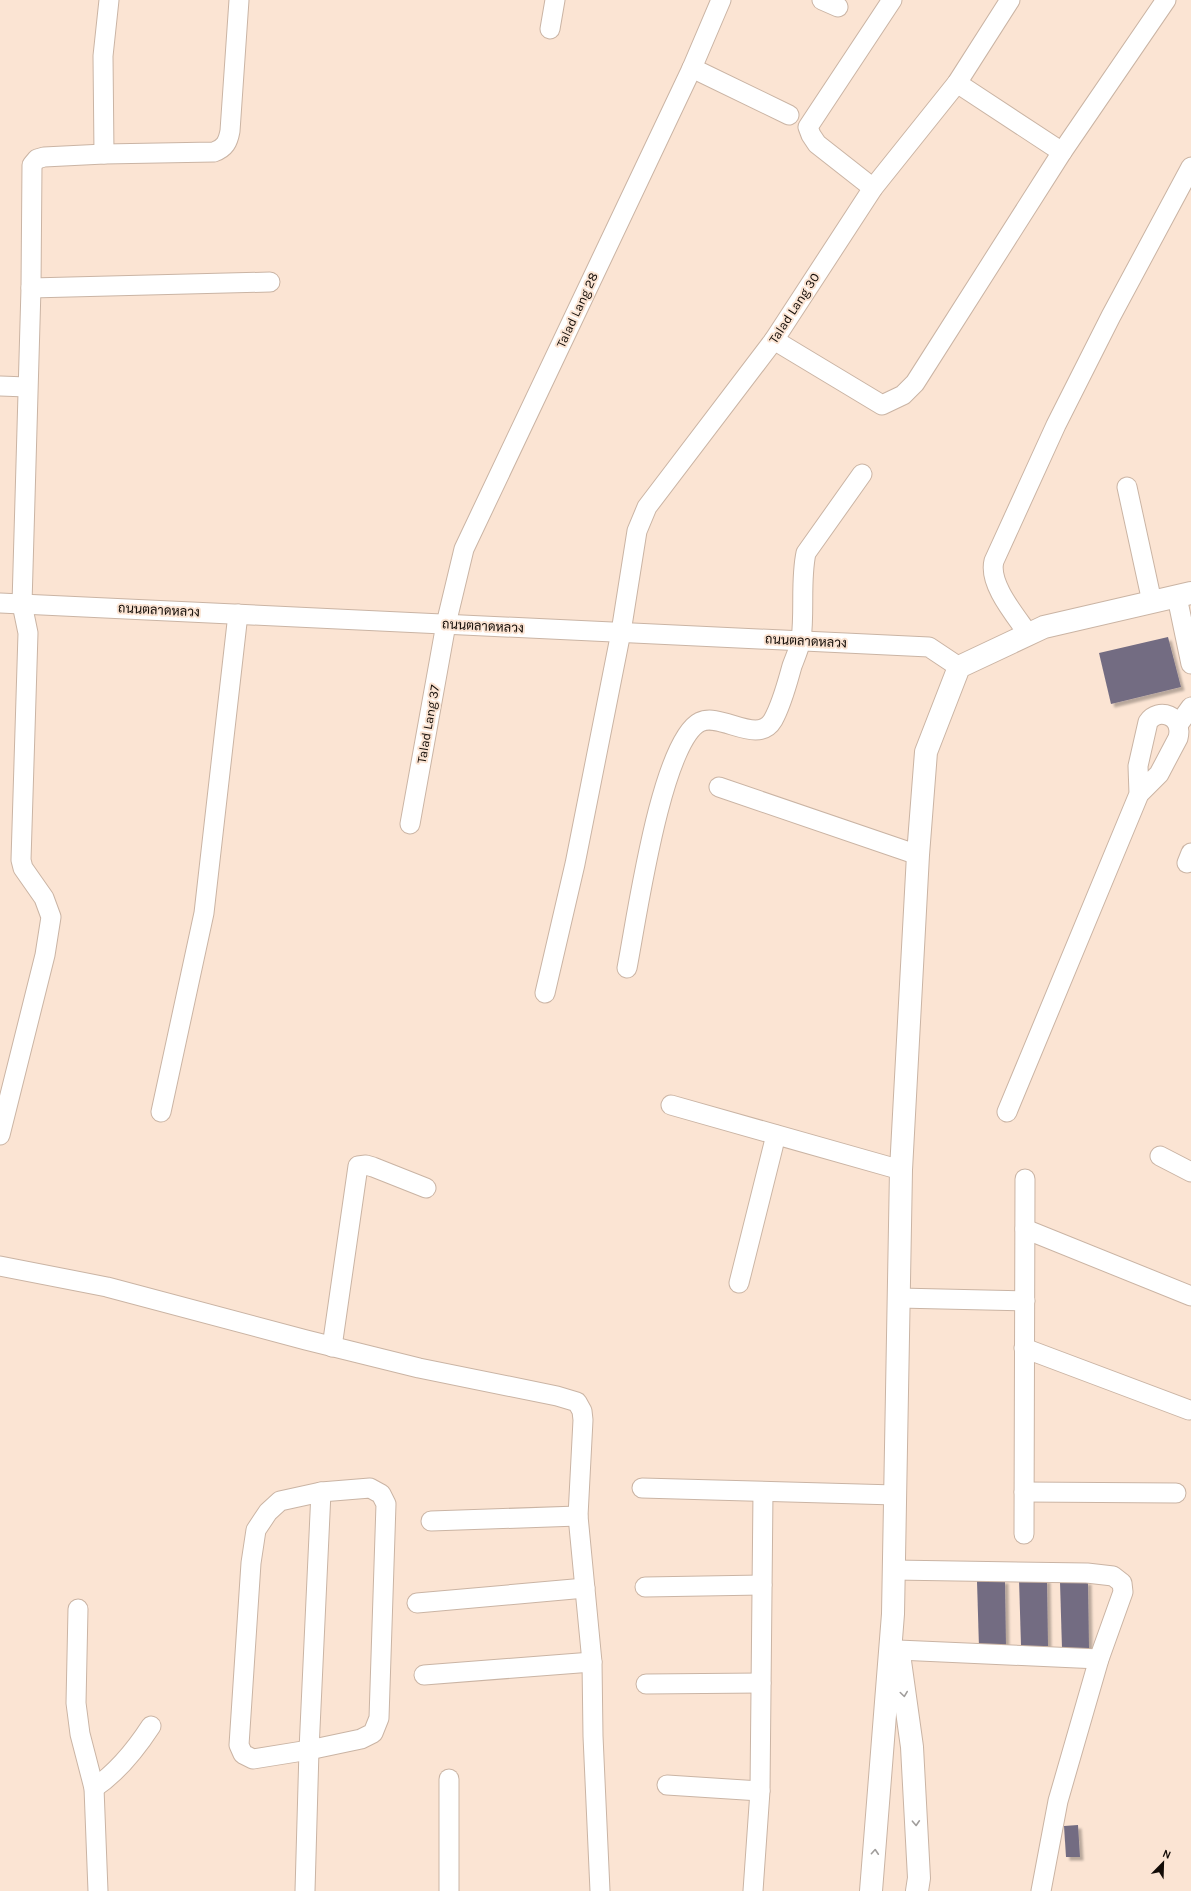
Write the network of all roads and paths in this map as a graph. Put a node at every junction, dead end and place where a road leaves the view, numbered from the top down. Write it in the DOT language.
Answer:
graph roads {
  1 [pos="109,0"];
  2 [pos="239,0"];
  3 [pos="555,0"];
  4 [pos="721,0"];
  5 [pos="892,0"];
  6 [pos="1010,0"];
  7 [pos="1166,0"];
  8 [pos="550,29"];
  9 [pos="692,68"];
  10 [pos="957,83"];
  11 [pos="789,115"];
  12 [pos="1062,152"];
  13 [pos="104,154"];
  14 [pos="1191,167"];
  15 [pos="873,188"];
  16 [pos="270,282"];
  17 [pos="31,288"];
  18 [pos="774,340"];
  19 [pos="0,386"];
  20 [pos="27,387"];
  21 [pos="862,474"];
  22 [pos="1127,486"];
  23 [pos="1184,595"];
  24 [pos="1152,602"];
  25 [pos="0,603"];
  26 [pos="22,604"];
  27 [pos="238,614"];
  28 [pos="446,624"];
  29 [pos="621,632"];
  30 [pos="1029,635"];
  31 [pos="800,641"];
  32 [pos="1191,664"];
  33 [pos="959,667"];
  34 [pos="1191,708"];
  35 [pos="1178,725"];
  36 [pos="719,787"];
  37 [pos="1139,794"];
  38 [pos="410,824"];
  39 [pos="918,855"];
  40 [pos="627,968"];
  41 [pos="545,993"];
  42 [pos="671,1105"];
  43 [pos="161,1112"];
  44 [pos="1007,1112"];
  45 [pos="776,1134"];
  46 [pos="0,1135"];
  47 [pos="1160,1156"];
  48 [pos="901,1170"];
  49 [pos="1191,1172"];
  50 [pos="1025,1179"];
  51 [pos="426,1188"];
  52 [pos="1025,1228"];
  53 [pos="0,1266"];
  54 [pos="739,1283"];
  55 [pos="1191,1296"];
  56 [pos="899,1298"];
  57 [pos="1025,1301"];
  58 [pos="332,1347"];
  59 [pos="1024,1348"];
  60 [pos="1189,1410"];
  61 [pos="642,1488"];
  62 [pos="321,1492"];
  63 [pos="763,1492"];
  64 [pos="1024,1492"];
  65 [pos="1176,1493"];
  66 [pos="895,1495"];
  67 [pos="578,1516"];
  68 [pos="431,1521"];
  69 [pos="1024,1534"];
  70 [pos="894,1570"];
  71 [pos="762,1585"];
  72 [pos="645,1587"];
  73 [pos="585,1588"];
  74 [pos="417,1603"];
  75 [pos="78,1609"];
  76 [pos="893,1614"];
  77 [pos="898,1650"];
  78 [pos="1099,1659"];
  79 [pos="592,1662"];
  80 [pos="424,1676"];
  81 [pos="761,1683"];
  82 [pos="646,1684"];
  83 [pos="151,1726"];
  84 [pos="309,1750"];
  85 [pos="449,1779"];
  86 [pos="667,1785"];
  87 [pos="94,1788"];
  88 [pos="760,1791"];
  89 [pos="98,1891"];
  90 [pos="305,1891"];
  91 [pos="450,1891"];
  92 [pos="600,1891"];
  93 [pos="753,1891"];
  94 [pos="871,1891"];
  95 [pos="917,1891"];
  96 [pos="1040,1891"];
  1 -- 13 [label="street"];
  2 -- 13 [label="street"];
  3 -- 8 [label="street"];
  4 -- 9 [label="street, Talad Lang 28"];
  5 -- 15 [label="street"];
  6 -- 10 [label="street, Talad Lang 30"];
  7 -- 12 [label="street"];
  9 -- 11 [label="street"];
  9 -- 28 [label="street, Talad Lang 28"];
  10 -- 12 [label="street"];
  10 -- 15 [label="street, Talad Lang 30"];
  12 -- 18 [label="street"];
  13 -- 17 [label="street"];
  14 -- 30 [label="street"];
  15 -- 18 [label="street, Talad Lang 30"];
  16 -- 17 [label="street"];
  17 -- 20 [label="street"];
  18 -- 29 [label="street, Talad Lang 30"];
  19 -- 20 [label="street"];
  20 -- 26 [label="street"];
  21 -- 31 [label="street"];
  22 -- 24 [label="street"];
  23 -- 24 [label="main road"];
  23 -- 32 [label="street"];
  24 -- 30 [label="main road"];
  25 -- 26 [label="street, ถนนตลาดหลวง"];
  26 -- 27 [label="street, ถนนตลาดหลวง"];
  26 -- 46 [label="street"];
  27 -- 28 [label="street, ถนนตลาดหลวง"];
  27 -- 43 [label="street"];
  28 -- 29 [label="street, ถนนตลาดหลวง"];
  28 -- 38 [label="street, Talad Lang 37"];
  29 -- 31 [label="street, ถนนตลาดหลวง"];
  29 -- 41 [label="street, Talad Lang 30"];
  30 -- 33 [label="main road"];
  31 -- 33 [label="street, ถนนตลาดหลวง"];
  31 -- 40 [label="street"];
  33 -- 39 [label="main road"];
  34 -- 35 [label="street"];
  35 -- 37 [label="street"];
  35 -- 37 [label="street"];
  36 -- 39 [label="street"];
  37 -- 44 [label="street"];
  39 -- 48 [label="main road"];
  42 -- 45 [label="street"];
  45 -- 48 [label="street"];
  45 -- 54 [label="street"];
  47 -- 49 [label="street"];
  48 -- 56 [label="main road"];
  50 -- 52 [label="street"];
  51 -- 58 [label="street"];
  52 -- 55 [label="street"];
  52 -- 57 [label="street"];
  53 -- 58 [label="street"];
  56 -- 57 [label="street"];
  56 -- 66 [label="main road"];
  57 -- 59 [label="street"];
  58 -- 67 [label="street"];
  59 -- 60 [label="street"];
  59 -- 64 [label="street"];
  61 -- 63 [label="street"];
  62 -- 84 [label="street"];
  62 -- 84 [label="street"];
  62 -- 84 [label="street"];
  63 -- 66 [label="street"];
  63 -- 71 [label="street"];
  64 -- 65 [label="street"];
  64 -- 69 [label="street"];
  66 -- 70 [label="main road"];
  67 -- 68 [label="street"];
  67 -- 73 [label="street"];
  70 -- 76 [label="main road"];
  70 -- 78 [label="street"];
  71 -- 72 [label="street"];
  71 -- 81 [label="street"];
  73 -- 74 [label="street"];
  73 -- 79 [label="street"];
  75 -- 87 [label="street"];
  76 -- 77 [label="main road"];
  94 -- 76 [label="main road, one-way"];
  77 -- 78 [label="street"];
  77 -- 95 [label="main road, one-way"];
  78 -- 96 [label="street"];
  79 -- 80 [label="street"];
  79 -- 92 [label="street"];
  81 -- 82 [label="street"];
  81 -- 88 [label="street"];
  83 -- 87 [label="street"];
  84 -- 90 [label="street"];
  85 -- 91 [label="street"];
  86 -- 88 [label="street"];
  87 -- 89 [label="street"];
  88 -- 93 [label="street"];
}
